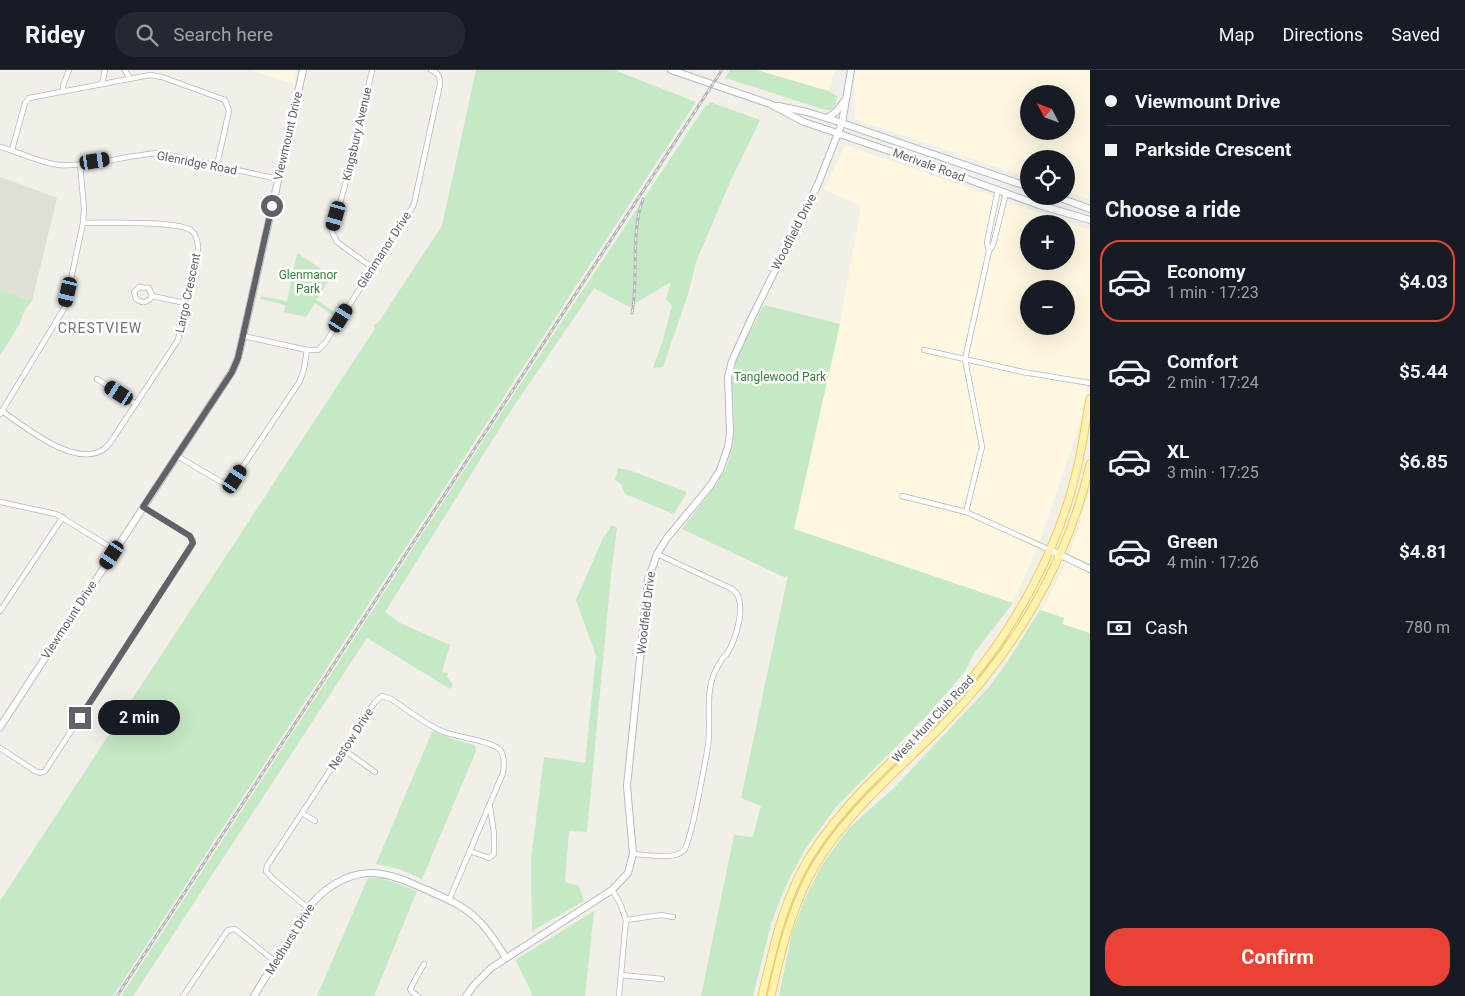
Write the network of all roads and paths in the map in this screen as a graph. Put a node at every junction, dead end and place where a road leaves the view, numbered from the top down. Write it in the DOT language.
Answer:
graph roads {
  1 [pos="69,70"];
  2 [pos="105,70"];
  3 [pos="125,70"];
  4 [pos="303,70"];
  5 [pos="372,70"];
  6 [pos="431,70"];
  7 [pos="671,70"];
  8 [pos="850,70"];
  9 [pos="130,79"];
  10 [pos="102,84"];
  11 [pos="63,91"];
  12 [pos="846,99"];
  13 [pos="770,104"];
  14 [pos="826,118"];
  15 [pos="842,123"];
  16 [pos="838,134"];
  17 [pos="0,147"];
  18 [pos="12,150"];
  19 [pos="80,164"];
  20 [pos="217,165"];
  21 [pos="278,179"];
  22 [pos="1020,184"];
  23 [pos="998,190"];
  24 [pos="1006,193"];
  25 [pos="1075,203"];
  26 [pos="1090,209"];
  27 [pos="1090,220"];
  28 [pos="83,223"];
  29 [pos="989,251"];
  30 [pos="373,268"];
  31 [pos="152,296"];
  32 [pos="185,303"];
  33 [pos="243,336"];
  34 [pos="307,350"];
  35 [pos="924,350"];
  36 [pos="965,359"];
  37 [pos="97,379"];
  38 [pos="1090,383"];
  39 [pos="1090,399"];
  40 [pos="136,404"];
  41 [pos="1,413"];
  42 [pos="177,456"];
  43 [pos="1090,464"];
  44 [pos="902,496"];
  45 [pos="0,502"];
  46 [pos="143,507"];
  47 [pos="966,512"];
  48 [pos="62,517"];
  49 [pos="115,550"];
  50 [pos="1050,550"];
  51 [pos="657,554"];
  52 [pos="1059,554"];
  53 [pos="1090,568"];
  54 [pos="0,611"];
  55 [pos="0,727"];
  56 [pos="0,748"];
  57 [pos="344,750"];
  58 [pos="375,772"];
  59 [pos="490,805"];
  60 [pos="302,813"];
  61 [pos="315,822"];
  62 [pos="470,851"];
  63 [pos="633,854"];
  64 [pos="612,890"];
  65 [pos="449,900"];
  66 [pos="308,908"];
  67 [pos="673,917"];
  68 [pos="626,920"];
  69 [pos="506,958"];
  70 [pos="276,962"];
  71 [pos="424,964"];
  72 [pos="621,976"];
  73 [pos="662,979"];
  74 [pos="183,996"];
  75 [pos="254,996"];
  76 [pos="418,996"];
  77 [pos="466,996"];
  78 [pos="619,996"];
  79 [pos="762,996"];
  80 [pos="771,996"];
  1 -- 11 [label="street"];
  2 -- 10 [label="street"];
  3 -- 9 [label="street"];
  4 -- 21 [label="street, Viewmount Drive"];
  5 -- 30 [label="street, Kingsbury Avenue"];
  6 -- 30 [label="street, Glenmanor Drive"];
  7 -- 13 [label="street, Merivale Road"];
  8 -- 12 [label="street, Woodfield Drive"];
  9 -- 10 [label="street"];
  9 -- 20 [label="street"];
  10 -- 11 [label="street"];
  11 -- 18 [label="street"];
  12 -- 14 [label="street"];
  12 -- 15 [label="street, Woodfield Drive"];
  13 -- 14 [label="street, Merivale Road"];
  13 -- 16 [label="street, Merivale Road"];
  14 -- 15 [label="street, Merivale Road"];
  15 -- 16 [label="street, Woodfield Drive"];
  15 -- 22 [label="street, Merivale Road"];
  16 -- 23 [label="street, Merivale Road"];
  16 -- 51 [label="street, Woodfield Drive"];
  17 -- 18 [label="street, Glenridge Road"];
  18 -- 19 [label="street, Glenridge Road"];
  19 -- 20 [label="street, Glenridge Road"];
  19 -- 28 [label="street"];
  20 -- 21 [label="street, Glenridge Road"];
  21 -- 33 [label="street, Viewmount Drive"];
  23 -- 24 [label="street, Merivale Road"];
  23 -- 29 [label="street"];
  24 -- 27 [label="street, Merivale Road"];
  24 -- 29 [label="street"];
  25 -- 26 [label="street"];
  28 -- 32 [label="street, Largo Crescent"];
  28 -- 41 [label="street"];
  29 -- 36 [label="street"];
  30 -- 34 [label="street, Glenmanor Drive"];
  31 -- 32 [label="street"];
  32 -- 40 [label="street, Largo Crescent"];
  33 -- 34 [label="street"];
  33 -- 42 [label="street, Viewmount Drive"];
  34 -- 42 [label="street"];
  35 -- 36 [label="street"];
  36 -- 38 [label="street"];
  36 -- 47 [label="street"];
  37 -- 40 [label="street"];
  39 -- 50 [label="main road, West Hunt Club Road"];
  40 -- 41 [label="street, Largo Crescent"];
  42 -- 46 [label="street, Viewmount Drive"];
  43 -- 52 [label="main road, West Hunt Club Road"];
  44 -- 47 [label="street"];
  45 -- 48 [label="street"];
  46 -- 49 [label="street, Viewmount Drive"];
  46 -- 56 [label="street"];
  47 -- 50 [label="street"];
  48 -- 49 [label="street"];
  48 -- 54 [label="street"];
  49 -- 55 [label="street, Viewmount Drive"];
  50 -- 52 [label="street"];
  50 -- 79 [label="main road, West Hunt Club Road"];
  51 -- 63 [label="street, Woodfield Drive"];
  51 -- 63 [label="street"];
  52 -- 53 [label="street"];
  52 -- 80 [label="main road, West Hunt Club Road"];
  57 -- 58 [label="street"];
  57 -- 59 [label="street, Nestow Drive"];
  57 -- 60 [label="street, Nestow Drive"];
  59 -- 62 [label="street, Nestow Drive"];
  59 -- 62 [label="street, Nestow Drive"];
  60 -- 61 [label="street"];
  60 -- 66 [label="street, Nestow Drive"];
  62 -- 65 [label="street, Nestow Drive"];
  63 -- 64 [label="street, Woodfield Drive"];
  64 -- 68 [label="street"];
  64 -- 69 [label="street, Woodfield Drive"];
  65 -- 66 [label="street, Medhurst Drive"];
  65 -- 69 [label="street, Medhurst Drive"];
  66 -- 70 [label="street, Medhurst Drive"];
  67 -- 68 [label="street"];
  68 -- 72 [label="street"];
  69 -- 77 [label="street, Woodfield Drive"];
  70 -- 74 [label="street"];
  70 -- 75 [label="street, Medhurst Drive"];
  71 -- 76 [label="street"];
  72 -- 73 [label="street"];
  72 -- 78 [label="street"];
}
